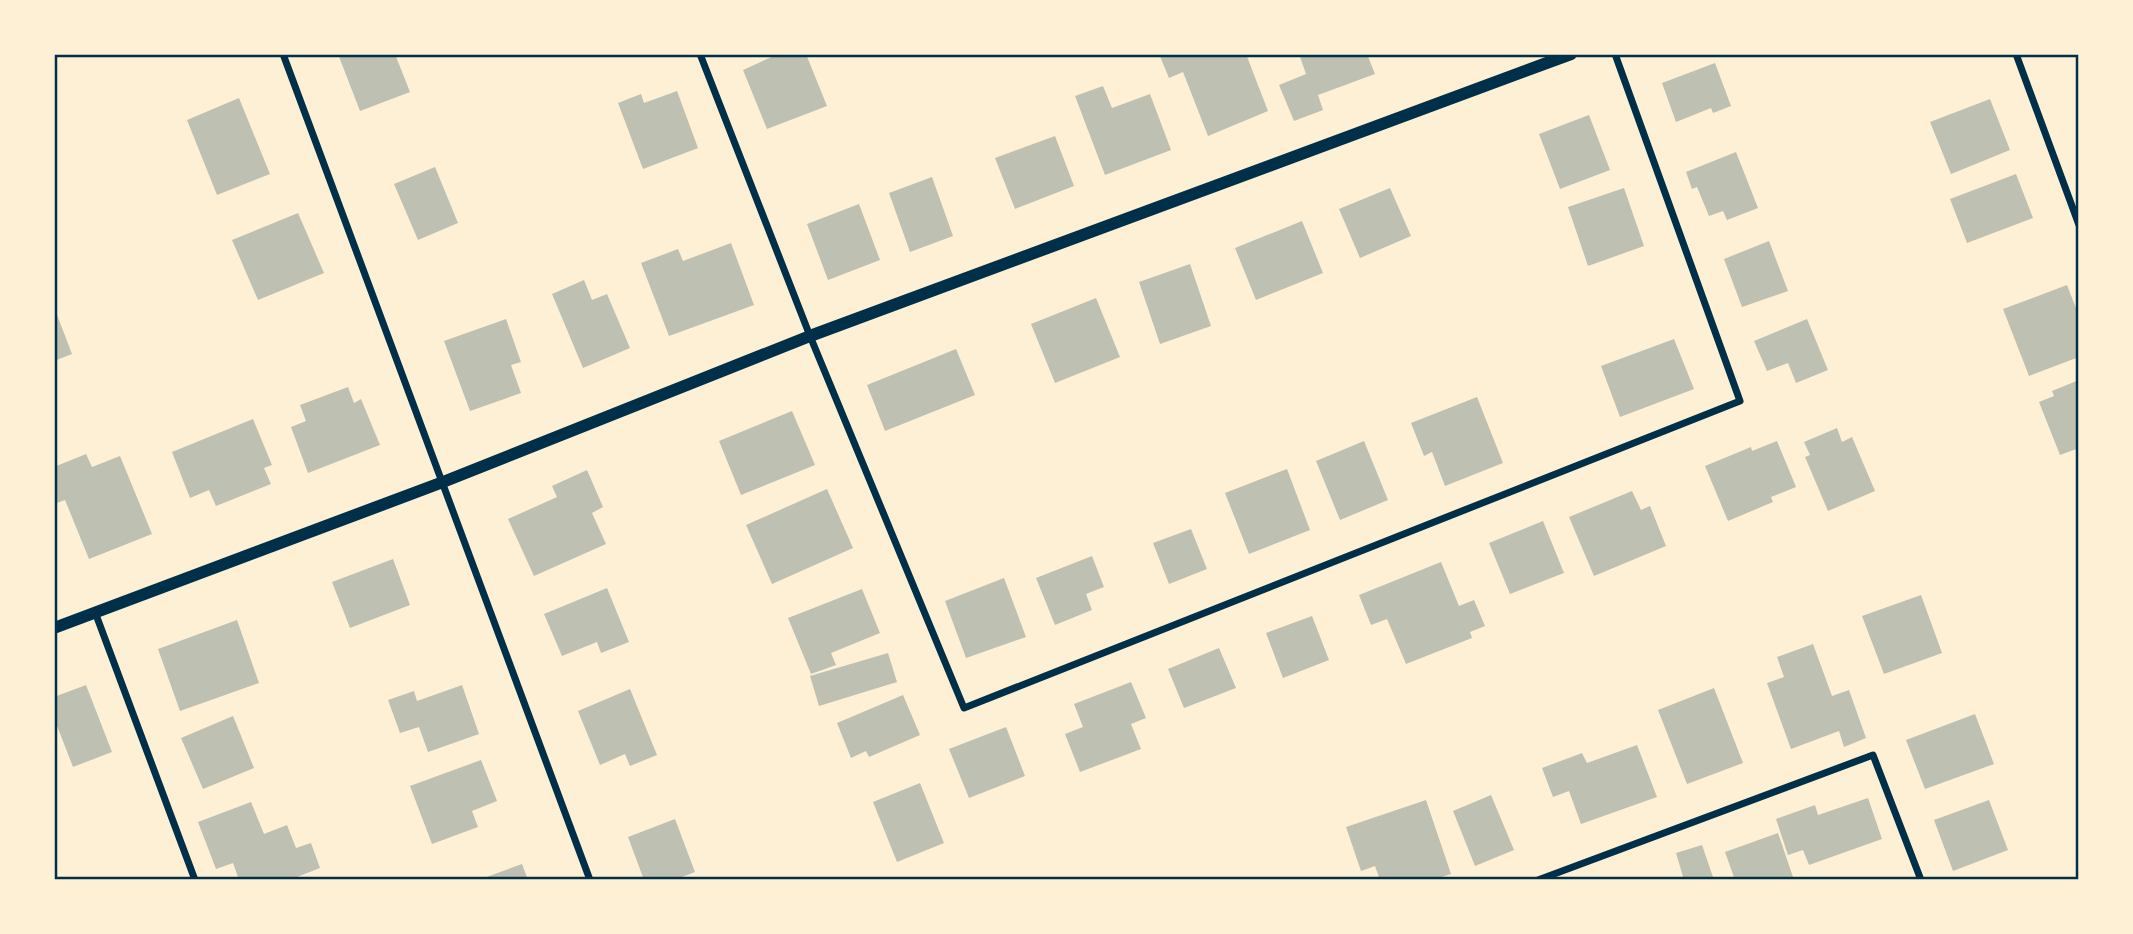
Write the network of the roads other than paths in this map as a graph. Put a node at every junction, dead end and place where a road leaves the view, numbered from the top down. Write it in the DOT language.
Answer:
graph roads {
  1 [pos="283,54"];
  2 [pos="700,54"];
  3 [pos="1571,54"];
  4 [pos="1615,54"];
  5 [pos="2016,54"];
  6 [pos="2079,225"];
  7 [pos="810,336"];
  8 [pos="443,482"];
  9 [pos="95,611"];
  10 [pos="54,628"];
  11 [pos="195,880"];
  12 [pos="590,880"];
  13 [pos="1538,880"];
  14 [pos="1921,880"];
  1 -- 8 [label="street"];
  2 -- 7 [label="street"];
  3 -- 7 [label="street"];
  4 -- 7 [label="street"];
  5 -- 6 [label="street"];
  7 -- 8 [label="street"];
  8 -- 9 [label="street"];
  8 -- 12 [label="street"];
  9 -- 10 [label="street"];
  9 -- 11 [label="street"];
  13 -- 14 [label="street"];
}
